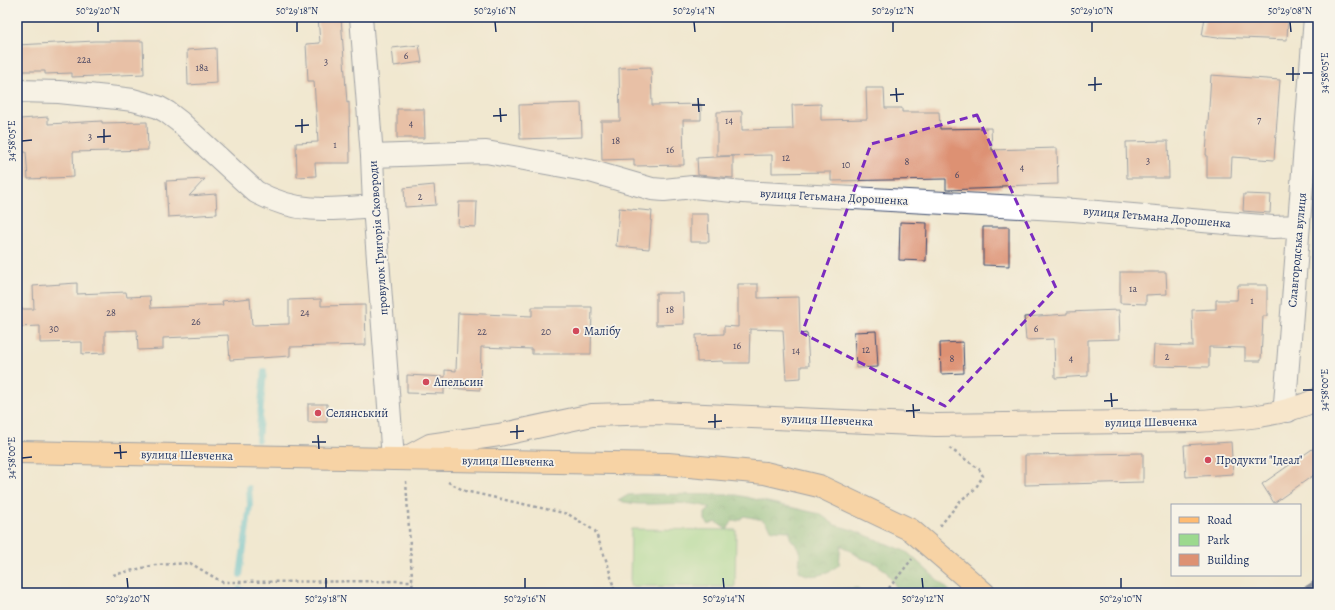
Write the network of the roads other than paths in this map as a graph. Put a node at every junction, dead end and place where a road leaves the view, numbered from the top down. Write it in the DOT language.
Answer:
graph roads {
  1 [pos="361,17"];
  2 [pos="1315,17"];
  3 [pos="17,91"];
  4 [pos="372,156"];
  5 [pos="374,206"];
  6 [pos="1299,226"];
  7 [pos="1318,399"];
  8 [pos="1288,411"];
  9 [pos="17,452"];
  10 [pos="399,459"];
  11 [pos="984,593"];
  1 -- 4 [label="street, провулок Григорія Сковороди"];
  2 -- 6 [label="street, Славгородська вулиця"];
  3 -- 5 [label="street"];
  4 -- 5 [label="street, провулок Григорія Сковороди"];
  4 -- 6 [label="street, вулиця Гетьмана Дорошенка"];
  5 -- 10 [label="street, провулок Григорія Сковороди"];
  6 -- 8 [label="street, Славгородська вулиця"];
  7 -- 8 [label="main road, вулиця Шевченка"];
  8 -- 10 [label="main road, вулиця Шевченка"];
  9 -- 10 [label="main road, вулиця Шевченка"];
  10 -- 11 [label="main road, вулиця Шевченка"];
}
